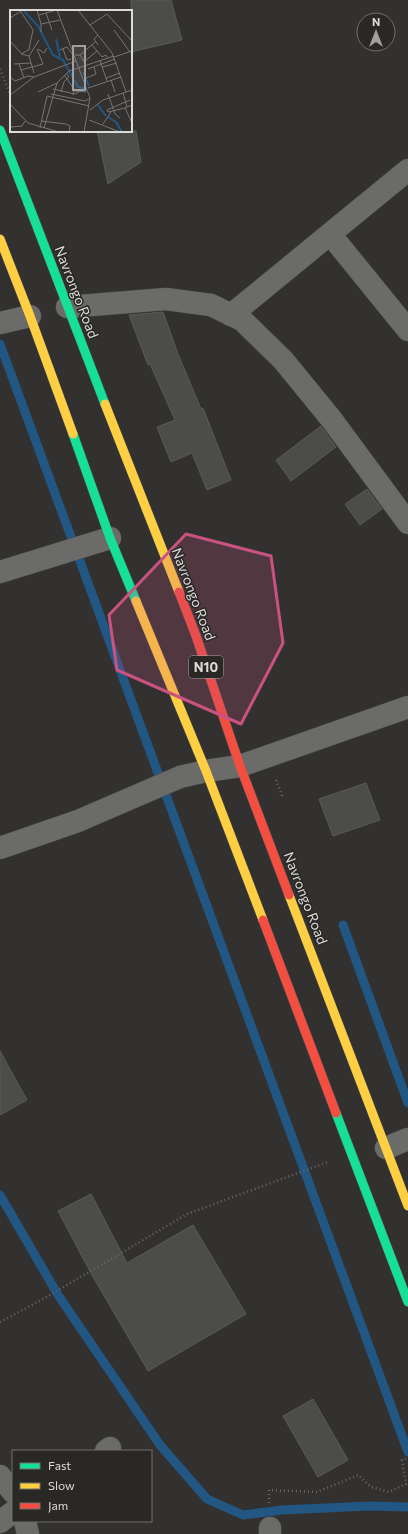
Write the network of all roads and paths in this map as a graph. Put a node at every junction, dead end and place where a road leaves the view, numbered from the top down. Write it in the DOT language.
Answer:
graph roads {
  1 [pos="0,68"];
  2 [pos="10,94"];
  3 [pos="0,130"];
  4 [pos="408,170"];
  5 [pos="330,234"];
  6 [pos="0,239"];
  7 [pos="67,307"];
  8 [pos="231,315"];
  9 [pos="30,316"];
  10 [pos="0,323"];
  11 [pos="408,330"];
  12 [pos="408,523"];
  13 [pos="110,538"];
  14 [pos="0,572"];
  15 [pos="408,708"];
  16 [pos="240,766"];
  17 [pos="206,771"];
  18 [pos="0,848"];
  19 [pos="408,1139"];
  20 [pos="386,1148"];
  21 [pos="329,1162"];
  22 [pos="408,1206"];
  23 [pos="408,1302"];
  24 [pos="0,1322"];
  25 [pos="408,1458"];
  26 [pos="0,1476"];
  27 [pos="269,1490"];
  28 [pos="12,1491"];
  29 [pos="12,1513"];
  30 [pos="0,1522"];
  31 [pos="26,1522"];
  32 [pos="28,1534"];
  1 -- 2 [label="path"];
  3 -- 7 [label="highway, Navrongo Road / N10"];
  4 -- 5 [label="street"];
  5 -- 8 [label="street"];
  5 -- 11 [label="street"];
  6 -- 9 [label="highway, N10"];
  7 -- 8 [label="street"];
  7 -- 16 [label="highway, Navrongo Road / N10"];
  8 -- 12 [label="street"];
  9 -- 10 [label="street"];
  9 -- 13 [label="highway, N10"];
  13 -- 14 [label="street"];
  13 -- 17 [label="highway, N10"];
  15 -- 16 [label="street"];
  16 -- 17 [label="street"];
  16 -- 20 [label="highway, Navrongo Road / N10"];
  17 -- 18 [label="street"];
  17 -- 23 [label="highway, N10"];
  19 -- 20 [label="street"];
  20 -- 22 [label="highway, Navrongo Road / N10"];
  21 -- 24 [label="path"];
  25 -- 27 [label="path"];
  26 -- 28 [label="street"];
  29 -- 30 [label="street"];
  31 -- 32 [label="street"];
}
